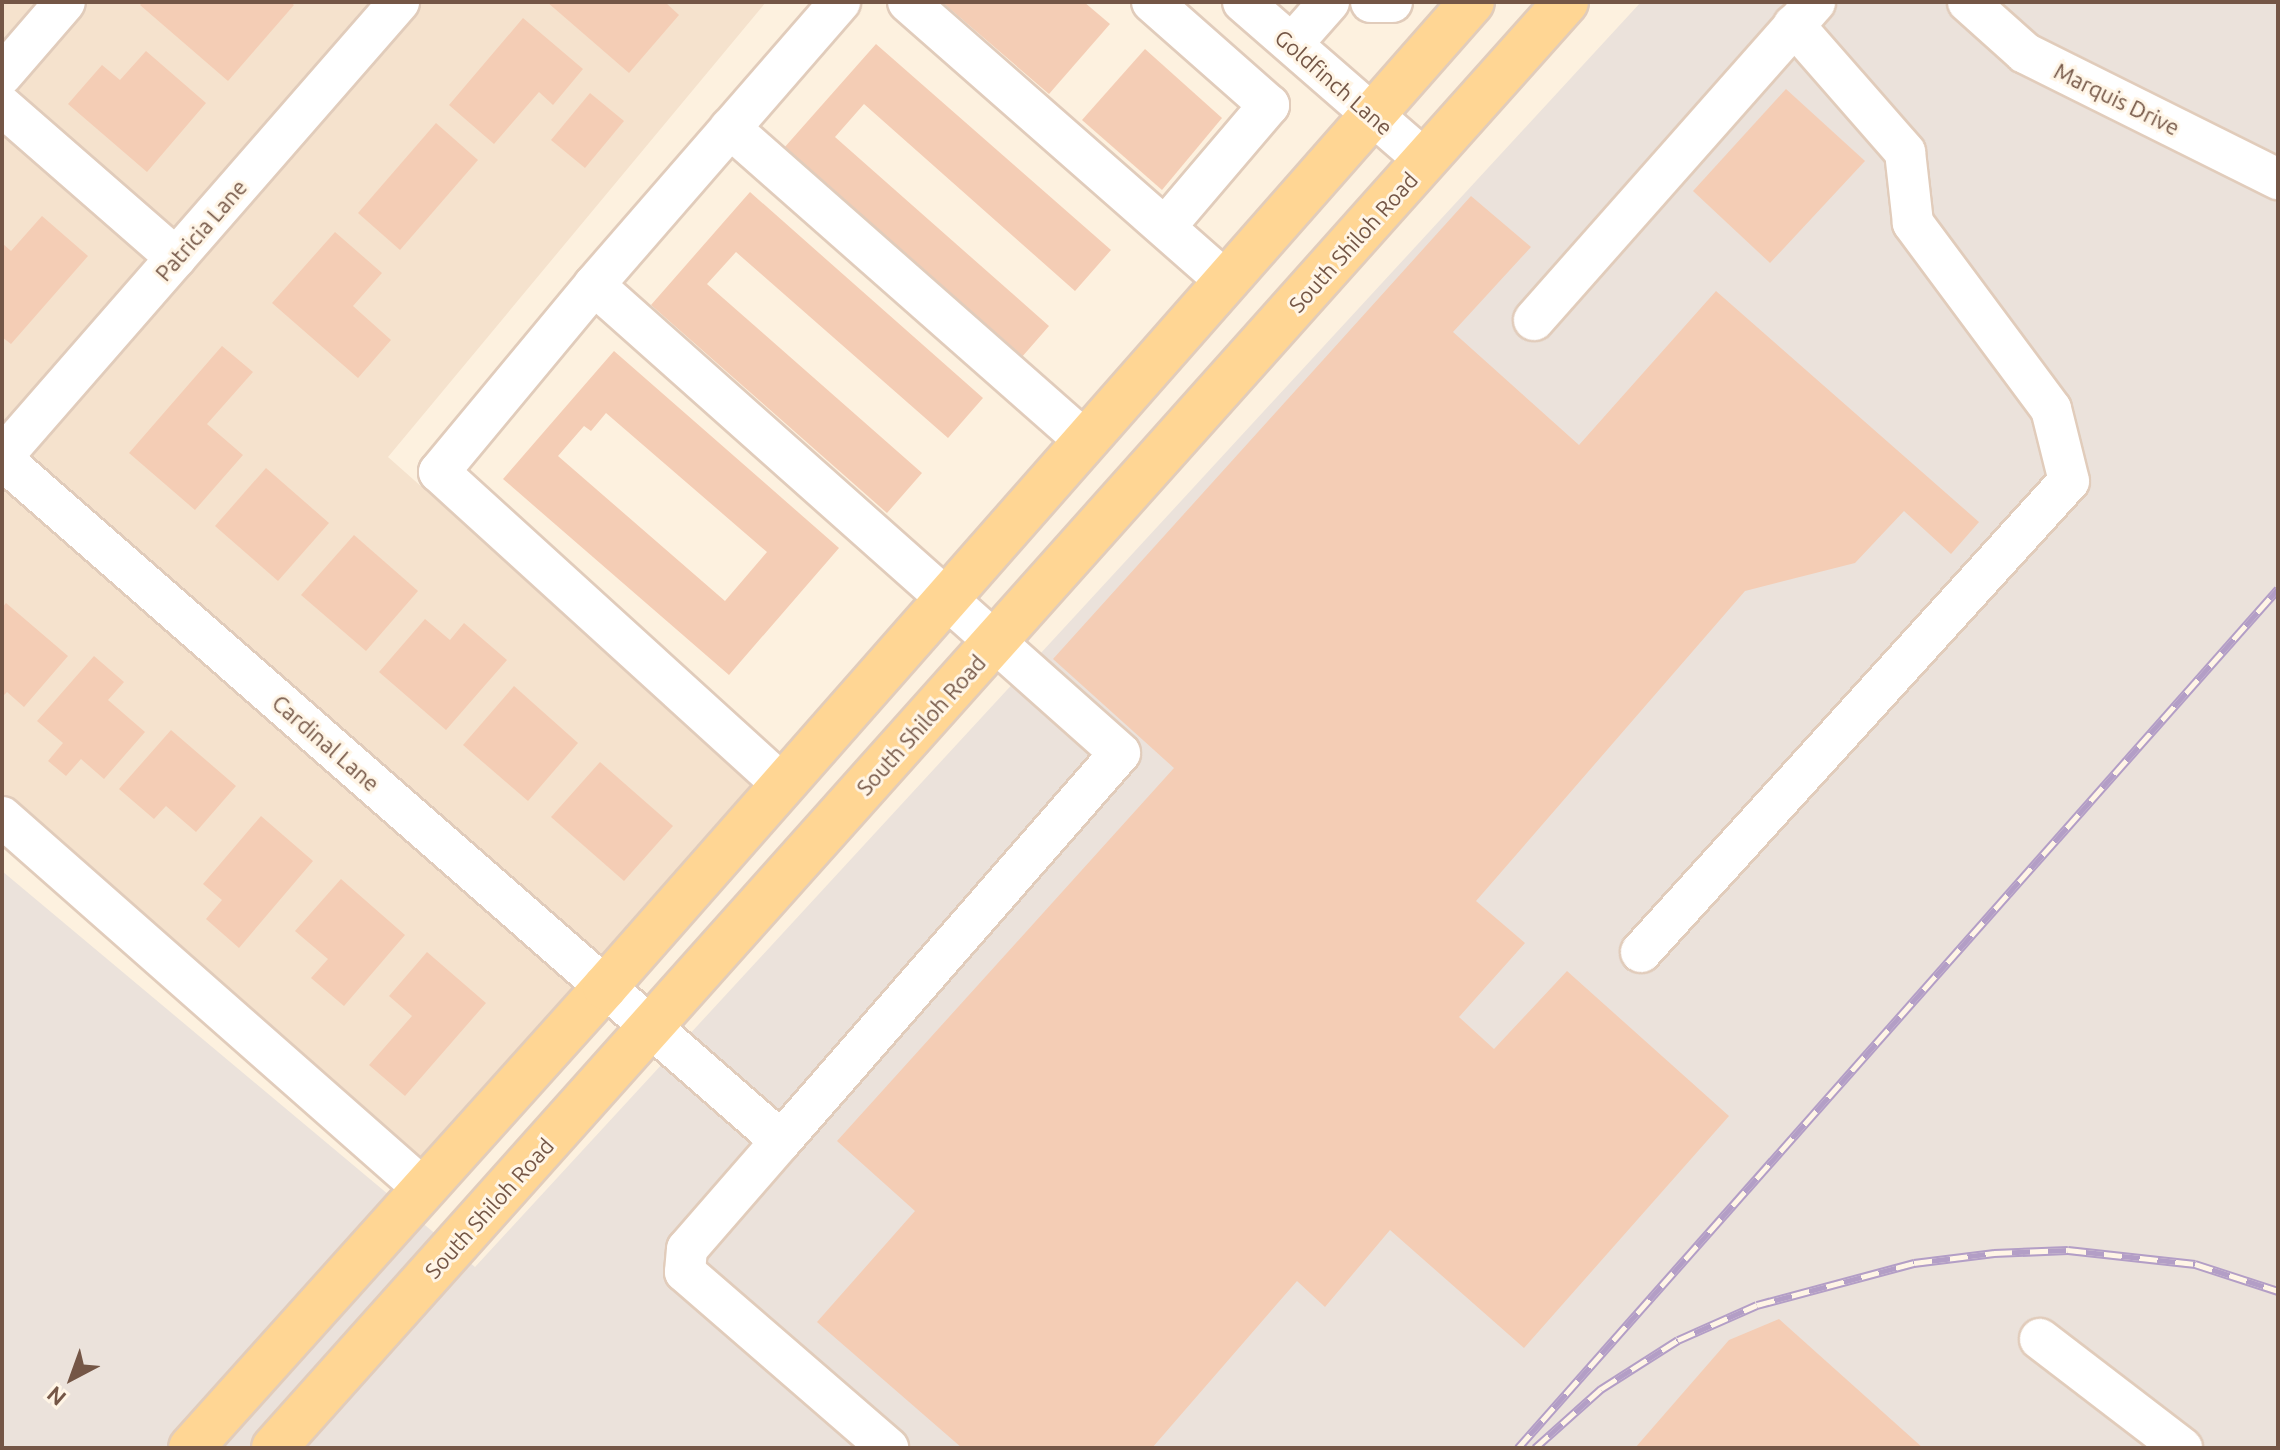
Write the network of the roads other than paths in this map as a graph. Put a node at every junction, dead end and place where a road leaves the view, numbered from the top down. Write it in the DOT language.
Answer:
graph roads {
  1 [pos="65,2"];
  2 [pos="399,2"];
  3 [pos="840,2"];
  4 [pos="908,2"];
  5 [pos="1152,2"];
  6 [pos="1243,2"];
  7 [pos="1329,2"];
  8 [pos="1371,2"];
  9 [pos="1392,2"];
  10 [pos="1472,2"];
  11 [pos="1566,2"];
  12 [pos="1968,2"];
  13 [pos="1805,14"];
  14 [pos="1292,44"];
  15 [pos="2,75"];
  16 [pos="2,106"];
  17 [pos="1372,115"];
  18 [pos="730,128"];
  19 [pos="1426,161"];
  20 [pos="2278,179"];
  21 [pos="1165,227"];
  22 [pos="176,258"];
  23 [pos="1226,281"];
  24 [pos="594,285"];
  25 [pos="1534,320"];
  26 [pos="1084,440"];
  27 [pos="2,458"];
  28 [pos="946,600"];
  29 [pos="995,642"];
  30 [pos="783,785"];
  31 [pos="2,817"];
  32 [pos="1641,952"];
  33 [pos="605,987"];
  34 [pos="651,1026"];
  35 [pos="781,1141"];
  36 [pos="424,1189"];
  37 [pos="2040,1339"];
  38 [pos="191,1448"];
  39 [pos="274,1448"];
  40 [pos="888,1448"];
  41 [pos="2182,1448"];
  1 -- 15 [label="street"];
  2 -- 22 [label="street, Patricia Lane"];
  3 -- 18 [label="street"];
  4 -- 21 [label="street"];
  5 -- 21 [label="street"];
  6 -- 14 [label="street, Goldfinch Lane"];
  7 -- 14 [label="street"];
  8 -- 9 [label="street"];
  10 -- 17 [label="main road"];
  11 -- 19 [label="main road, South Shiloh Road"];
  12 -- 20 [label="street, Marquis Drive"];
  13 -- 25 [label="street"];
  13 -- 32 [label="street"];
  14 -- 17 [label="street, Goldfinch Lane"];
  16 -- 22 [label="street"];
  17 -- 19 [label="street, Goldfinch Lane"];
  17 -- 23 [label="main road"];
  18 -- 24 [label="street"];
  18 -- 26 [label="street"];
  19 -- 29 [label="main road, South Shiloh Road"];
  21 -- 23 [label="street"];
  22 -- 27 [label="street, Patricia Lane"];
  23 -- 26 [label="main road"];
  24 -- 28 [label="street"];
  24 -- 30 [label="street"];
  26 -- 28 [label="main road"];
  27 -- 33 [label="street, Cardinal Lane"];
  28 -- 29 [label="street"];
  28 -- 30 [label="main road"];
  29 -- 34 [label="main road, South Shiloh Road"];
  29 -- 35 [label="street"];
  30 -- 33 [label="main road"];
  31 -- 36 [label="street"];
  33 -- 34 [label="street, Cardinal Lane"];
  33 -- 36 [label="main road"];
  34 -- 35 [label="street, Cardinal Lane"];
  34 -- 39 [label="main road, South Shiloh Road"];
  35 -- 40 [label="street"];
  36 -- 38 [label="main road"];
  37 -- 41 [label="street"];
}
